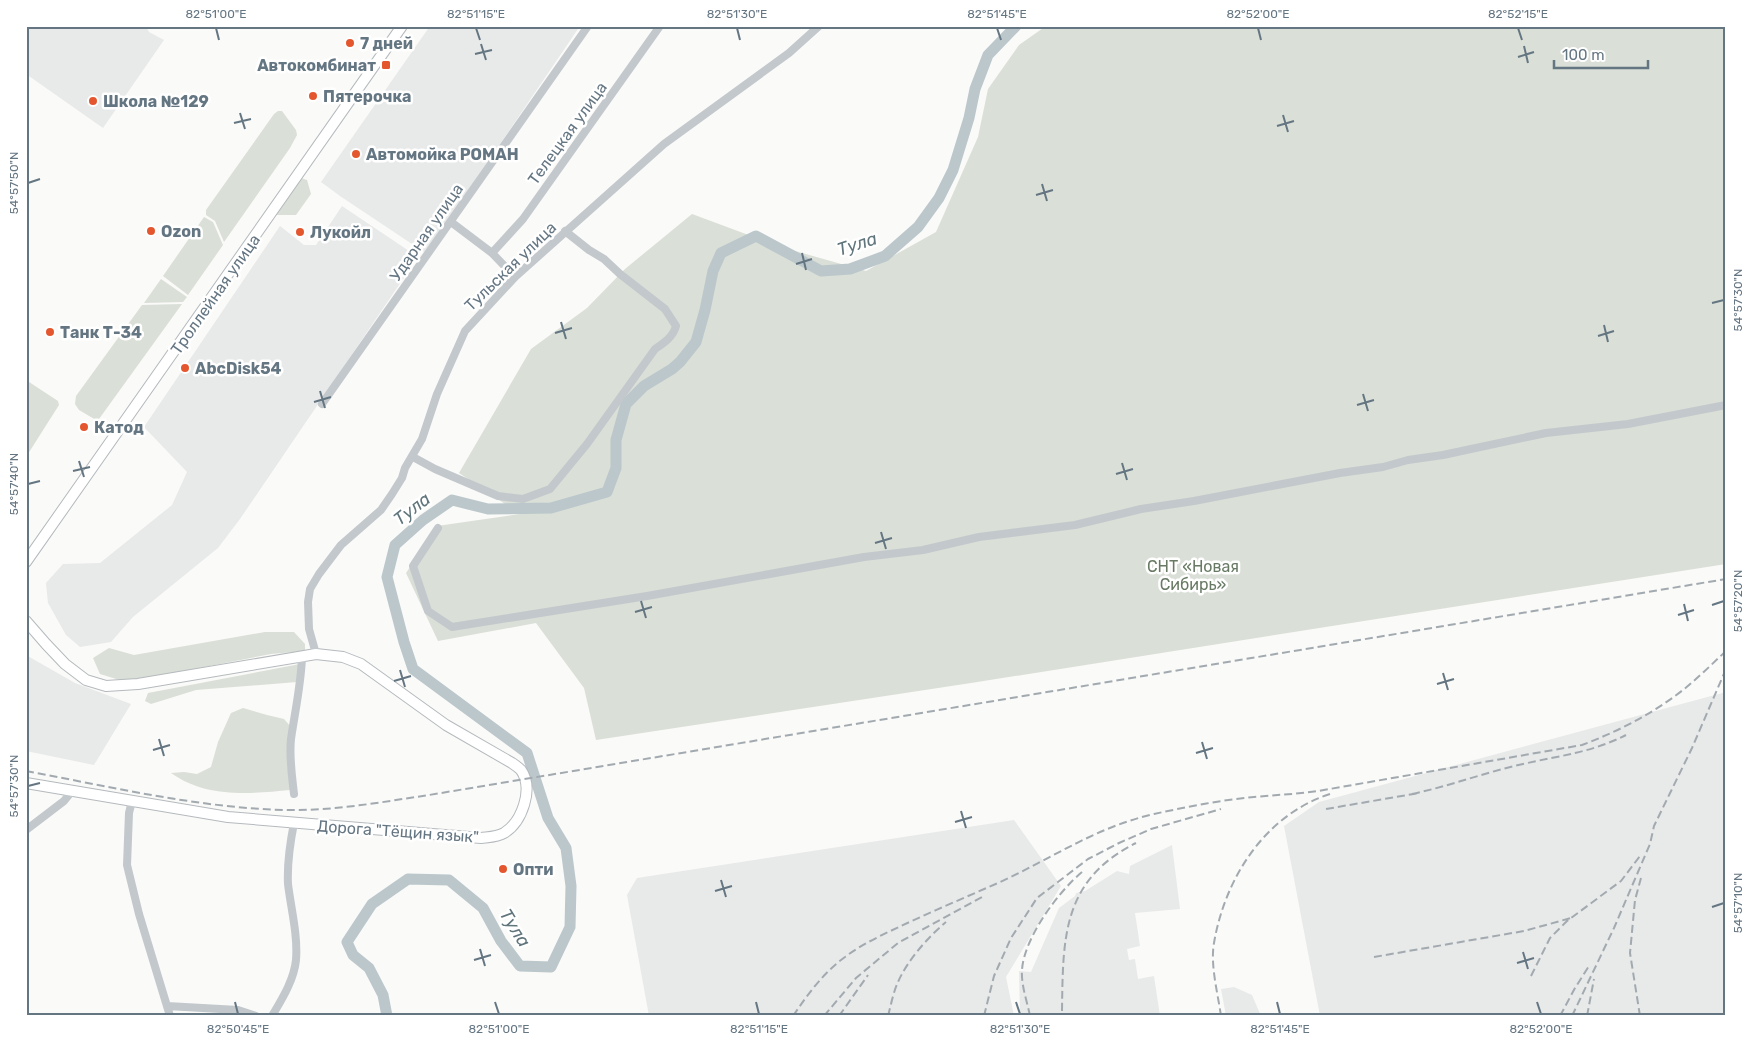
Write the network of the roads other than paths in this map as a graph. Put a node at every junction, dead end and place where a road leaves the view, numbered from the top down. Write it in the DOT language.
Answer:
graph roads {
  1 [pos="402,26"];
  2 [pos="588,26"];
  3 [pos="660,26"];
  4 [pos="819,26"];
  5 [pos="451,222"];
  6 [pos="565,231"];
  7 [pos="492,253"];
  8 [pos="515,277"];
  9 [pos="322,404"];
  10 [pos="1726,405"];
  11 [pos="414,456"];
  12 [pos="438,528"];
  13 [pos="26,562"];
  14 [pos="26,621"];
  15 [pos="316,654"];
  16 [pos="302,657"];
  17 [pos="26,783"];
  18 [pos="72,791"];
  19 [pos="294,794"];
  20 [pos="132,801"];
  21 [pos="294,823"];
  22 [pos="26,830"];
  23 [pos="167,1006"];
  24 [pos="170,1016"];
  25 [pos="256,1016"];
  26 [pos="272,1016"];
  1 -- 13 [label="main road, Троллейная улица"];
  2 -- 5 [label="street, Ударная улица"];
  3 -- 7 [label="street, Телецкая улица"];
  4 -- 6 [label="street, Тульская улица"];
  5 -- 7 [label="street"];
  5 -- 9 [label="street, Ударная улица"];
  6 -- 8 [label="street, Тульская улица"];
  6 -- 11 [label="street"];
  7 -- 8 [label="street"];
  8 -- 11 [label="street, Тульская улица"];
  10 -- 12 [label="street"];
  11 -- 15 [label="street, Тульская улица"];
  14 -- 16 [label="main road, Дорога \"Тёщин язык\""];
  15 -- 16 [label="main road, Дорога \"Тёщин язык\""];
  15 -- 21 [label="main road, Дорога \"Тёщин язык\""];
  16 -- 19 [label="street"];
  17 -- 18 [label="main road, Дорога \"Тёщин язык\""];
  18 -- 20 [label="main road, Дорога \"Тёщин язык\""];
  18 -- 22 [label="street"];
  20 -- 21 [label="main road, Дорога \"Тёщин язык\""];
  20 -- 23 [label="street"];
  21 -- 26 [label="street"];
  23 -- 24 [label="street"];
  23 -- 25 [label="street"];
}
